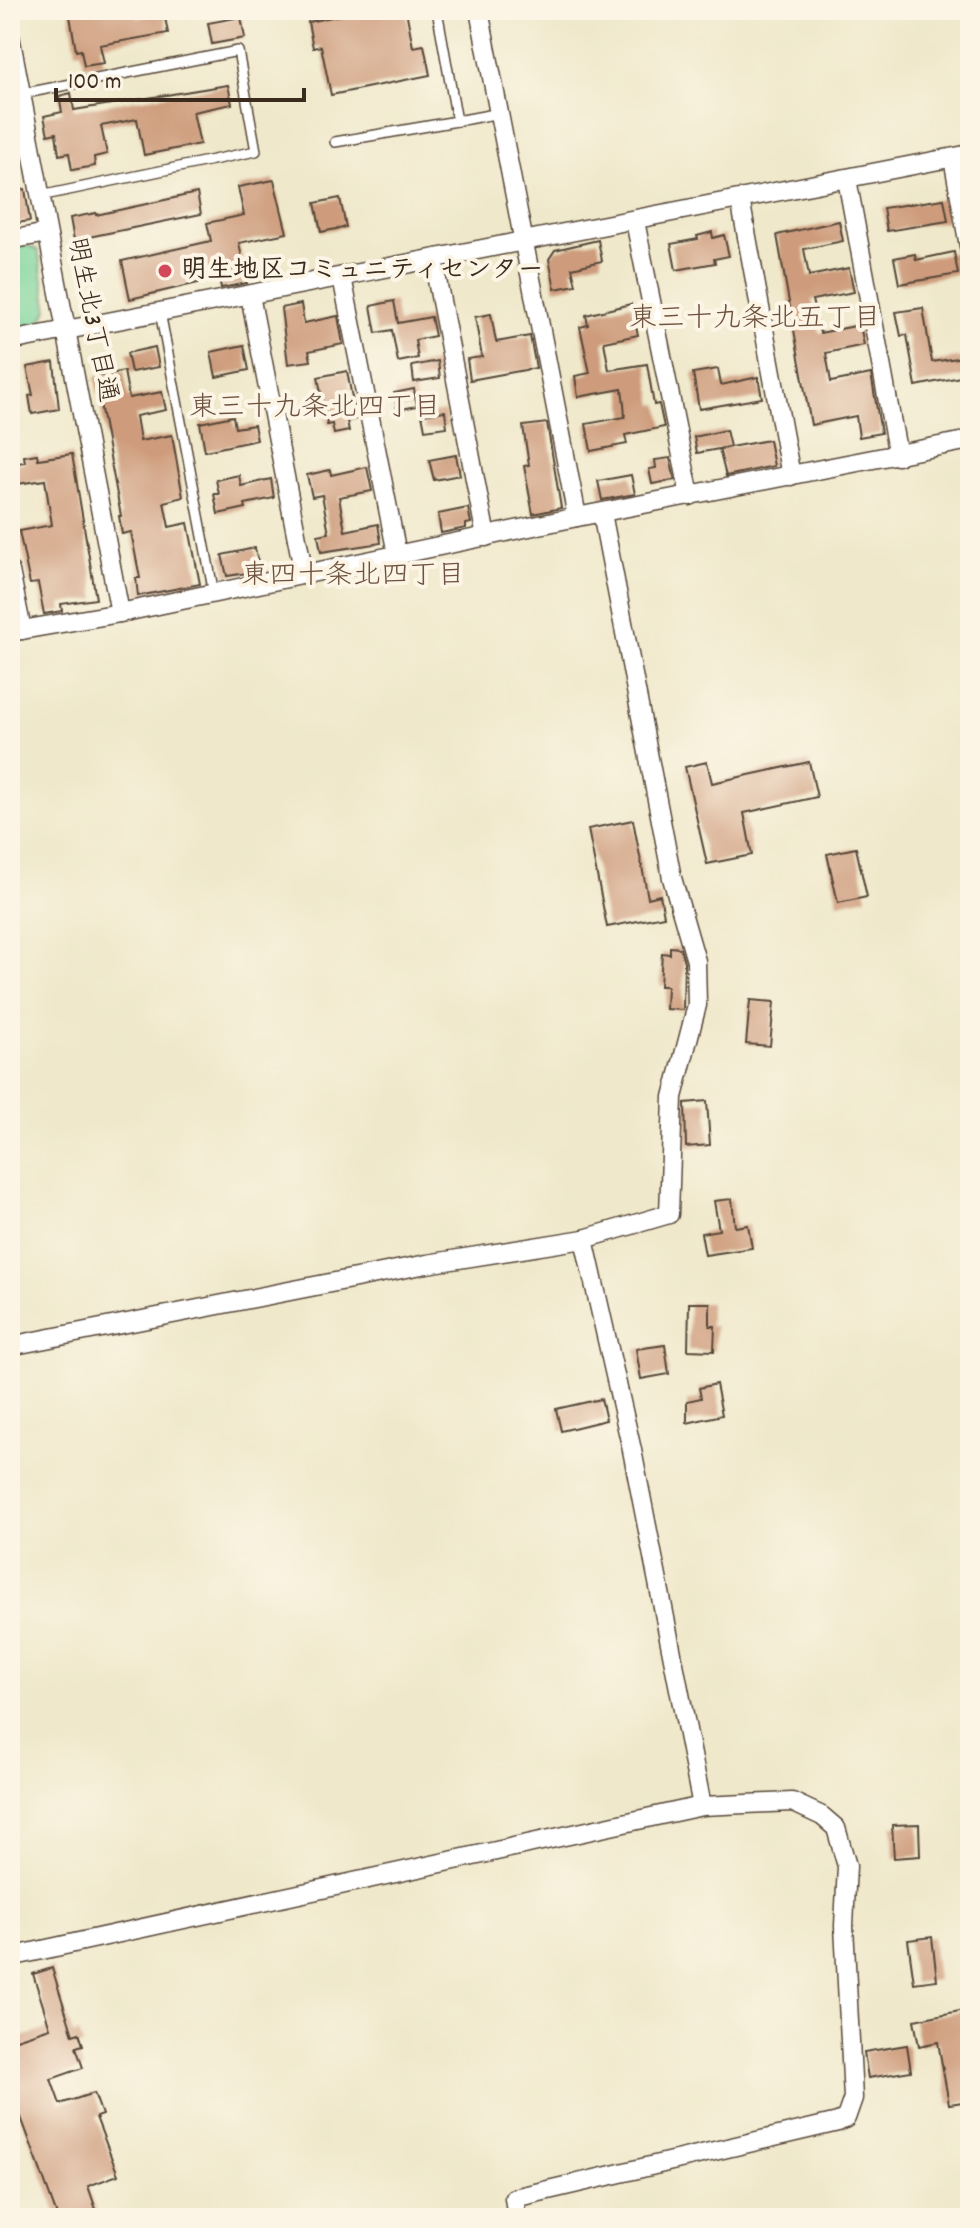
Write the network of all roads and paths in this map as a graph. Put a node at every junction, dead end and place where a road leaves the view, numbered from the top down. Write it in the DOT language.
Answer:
graph roads {
  1 [pos="437,10"];
  2 [pos="479,10"];
  3 [pos="10,36"];
  4 [pos="21,94"];
  5 [pos="500,113"];
  6 [pos="457,121"];
  7 [pos="335,142"];
  8 [pos="961,156"];
  9 [pos="847,179"];
  10 [pos="40,196"];
  11 [pos="740,199"];
  12 [pos="635,221"];
  13 [pos="47,233"];
  14 [pos="10,240"];
  15 [pos="526,240"];
  16 [pos="970,252"];
  17 [pos="433,259"];
  18 [pos="342,277"];
  19 [pos="250,295"];
  20 [pos="160,312"];
  21 [pos="66,330"];
  22 [pos="10,341"];
  23 [pos="970,440"];
  24 [pos="898,456"];
  25 [pos="791,476"];
  26 [pos="690,496"];
  27 [pos="602,513"];
  28 [pos="577,517"];
  29 [pos="486,537"];
  30 [pos="397,554"];
  31 [pos="10,571"];
  32 [pos="304,575"];
  33 [pos="214,594"];
  34 [pos="120,613"];
  35 [pos="16,631"];
  36 [pos="584,1239"];
  37 [pos="10,1346"];
  38 [pos="702,1806"];
  39 [pos="10,1957"];
  40 [pos="517,2218"];
  1 -- 6 [label="lane"];
  2 -- 5 [label="street"];
  3 -- 4 [label="street, 明生北3丁目通"];
  4 -- 10 [label="street, 明生北3丁目通"];
  4 -- 10 [label="lane"];
  5 -- 6 [label="lane"];
  5 -- 15 [label="street"];
  6 -- 7 [label="lane"];
  8 -- 9 [label="street"];
  8 -- 16 [label="street"];
  9 -- 11 [label="street"];
  9 -- 24 [label="street"];
  10 -- 13 [label="street, 明生北3丁目通"];
  11 -- 12 [label="street"];
  11 -- 25 [label="street"];
  12 -- 15 [label="street"];
  12 -- 26 [label="street"];
  13 -- 14 [label="street"];
  13 -- 21 [label="street, 明生北3丁目通"];
  15 -- 17 [label="street"];
  15 -- 28 [label="street"];
  17 -- 18 [label="street"];
  17 -- 29 [label="street"];
  18 -- 19 [label="street"];
  18 -- 30 [label="street"];
  19 -- 20 [label="street"];
  19 -- 32 [label="street"];
  20 -- 21 [label="street"];
  20 -- 33 [label="lane"];
  21 -- 22 [label="street"];
  21 -- 34 [label="street, 明生北3丁目通"];
  23 -- 24 [label="street"];
  24 -- 25 [label="street"];
  25 -- 26 [label="street"];
  26 -- 27 [label="street"];
  27 -- 28 [label="street"];
  27 -- 36 [label="street"];
  28 -- 29 [label="street"];
  29 -- 30 [label="street"];
  30 -- 32 [label="street"];
  31 -- 35 [label="street"];
  32 -- 33 [label="street"];
  33 -- 34 [label="street"];
  34 -- 35 [label="street"];
  36 -- 37 [label="street"];
  36 -- 38 [label="street"];
  38 -- 39 [label="street"];
  38 -- 40 [label="street"];
}
